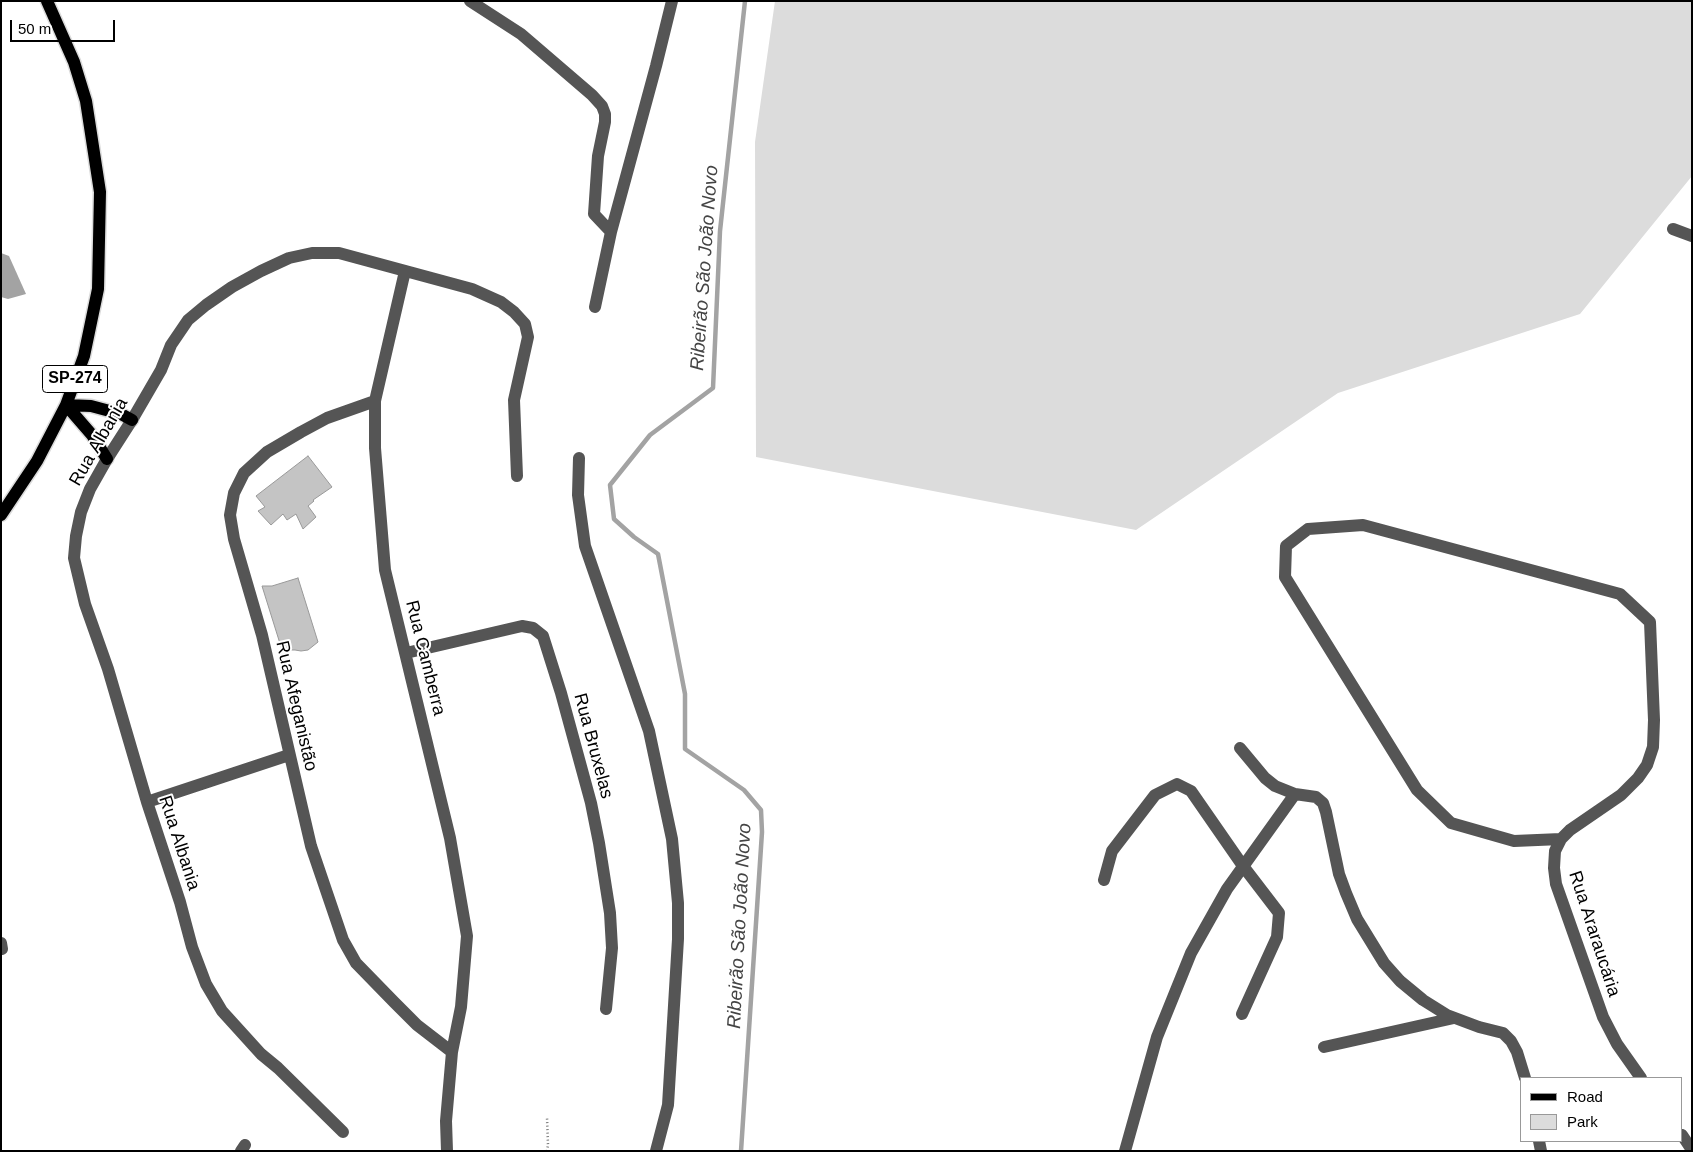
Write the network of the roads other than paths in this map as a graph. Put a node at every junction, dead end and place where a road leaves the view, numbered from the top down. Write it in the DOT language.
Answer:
graph roads {
  1 [pos="470,1"];
  2 [pos="672,1"];
  3 [pos="48,4"];
  4 [pos="1673,229"];
  5 [pos="611,232"];
  6 [pos="1692,236"];
  7 [pos="405,271"];
  8 [pos="595,307"];
  9 [pos="375,402"];
  10 [pos="66,405"];
  11 [pos="132,420"];
  12 [pos="579,458"];
  13 [pos="107,459"];
  14 [pos="517,476"];
  15 [pos="1,515"];
  16 [pos="406,653"];
  17 [pos="1240,748"];
  18 [pos="289,755"];
  19 [pos="1295,794"];
  20 [pos="147,802"];
  21 [pos="1561,839"];
  22 [pos="1243,866"];
  23 [pos="1104,880"];
  24 [pos="606,1009"];
  25 [pos="1242,1014"];
  26 [pos="1454,1018"];
  27 [pos="1324,1047"];
  28 [pos="452,1052"];
  29 [pos="1525,1077"];
  30 [pos="1640,1077"];
  31 [pos="343,1132"];
  32 [pos="1683,1136"];
  33 [pos="1692,1150"];
  34 [pos="447,1151"];
  35 [pos="656,1151"];
  36 [pos="1125,1151"];
  1 -- 5 [label="street"];
  2 -- 5 [label="street"];
  3 -- 10 [label="main road, SP-274"];
  4 -- 6 [label="street"];
  5 -- 8 [label="street"];
  7 -- 9 [label="street, Rua Camberra"];
  7 -- 11 [label="street, Rua Albania"];
  7 -- 14 [label="street, Rua Albania"];
  9 -- 16 [label="street, Rua Camberra"];
  9 -- 18 [label="street, Rua Afeganistão"];
  10 -- 11 [label="main road"];
  10 -- 13 [label="main road"];
  10 -- 15 [label="main road, SP-274"];
  11 -- 13 [label="street, Rua Albania"];
  12 -- 35 [label="street"];
  13 -- 20 [label="street, Rua Albania"];
  16 -- 24 [label="street, Rua Bruxelas"];
  16 -- 28 [label="street, Rua Camberra"];
  17 -- 19 [label="street"];
  18 -- 20 [label="street"];
  18 -- 28 [label="street, Rua Afeganistão"];
  19 -- 22 [label="street"];
  19 -- 26 [label="street"];
  20 -- 31 [label="street, Rua Albania"];
  21 -- 21 [label="street"];
  21 -- 30 [label="street, Rua Araraucária"];
  22 -- 23 [label="street"];
  22 -- 25 [label="street"];
  22 -- 36 [label="street"];
  26 -- 27 [label="street"];
  26 -- 29 [label="street"];
  28 -- 34 [label="street, Rua Camberra"];
  32 -- 33 [label="street"];
}
